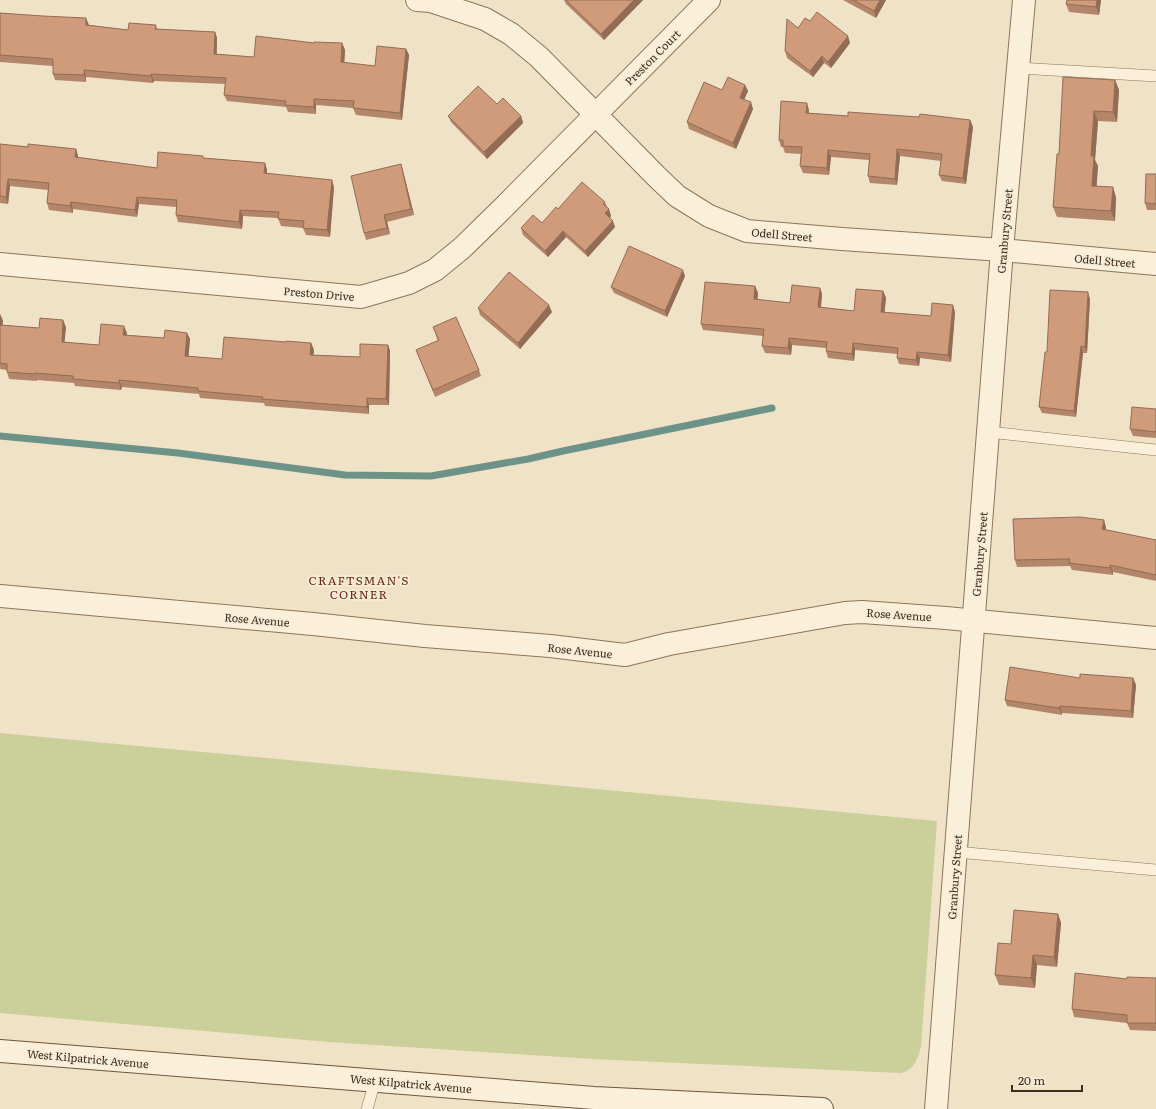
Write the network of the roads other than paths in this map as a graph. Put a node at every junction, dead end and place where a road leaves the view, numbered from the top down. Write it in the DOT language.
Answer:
graph roads {
  1 [pos="417,0"];
  2 [pos="709,0"];
  3 [pos="1024,0"];
  4 [pos="1018,68"];
  5 [pos="1156,76"];
  6 [pos="595,115"];
  7 [pos="1002,250"];
  8 [pos="0,264"];
  9 [pos="1156,264"];
  10 [pos="989,432"];
  11 [pos="1156,450"];
  12 [pos="0,596"];
  13 [pos="974,620"];
  14 [pos="1156,638"];
  15 [pos="956,852"];
  16 [pos="1156,870"];
  17 [pos="0,1051"];
  18 [pos="376,1081"];
  19 [pos="593,1103"];
  20 [pos="791,1108"];
  21 [pos="367,1109"];
  22 [pos="822,1109"];
  23 [pos="936,1109"];
  1 -- 6 [label="street, Odell Street"];
  2 -- 6 [label="street, Preston Court"];
  3 -- 4 [label="street, Granbury Street"];
  4 -- 5 [label="lane"];
  4 -- 7 [label="street, Granbury Street"];
  6 -- 7 [label="street, Odell Street"];
  6 -- 8 [label="street, Preston Drive"];
  7 -- 9 [label="street, Odell Street"];
  7 -- 10 [label="street, Granbury Street"];
  10 -- 11 [label="lane"];
  10 -- 13 [label="street, Granbury Street"];
  12 -- 13 [label="street, Rose Avenue"];
  13 -- 14 [label="street, Rose Avenue"];
  13 -- 15 [label="street, Granbury Street"];
  15 -- 16 [label="lane"];
  15 -- 23 [label="street, Granbury Street"];
  17 -- 18 [label="street, West Kilpatrick Avenue"];
  18 -- 19 [label="street, West Kilpatrick Avenue"];
  18 -- 21 [label="lane"];
  19 -- 20 [label="street, West Kilpatrick Avenue"];
  20 -- 22 [label="street, West Kilpatrick Avenue"];
}
